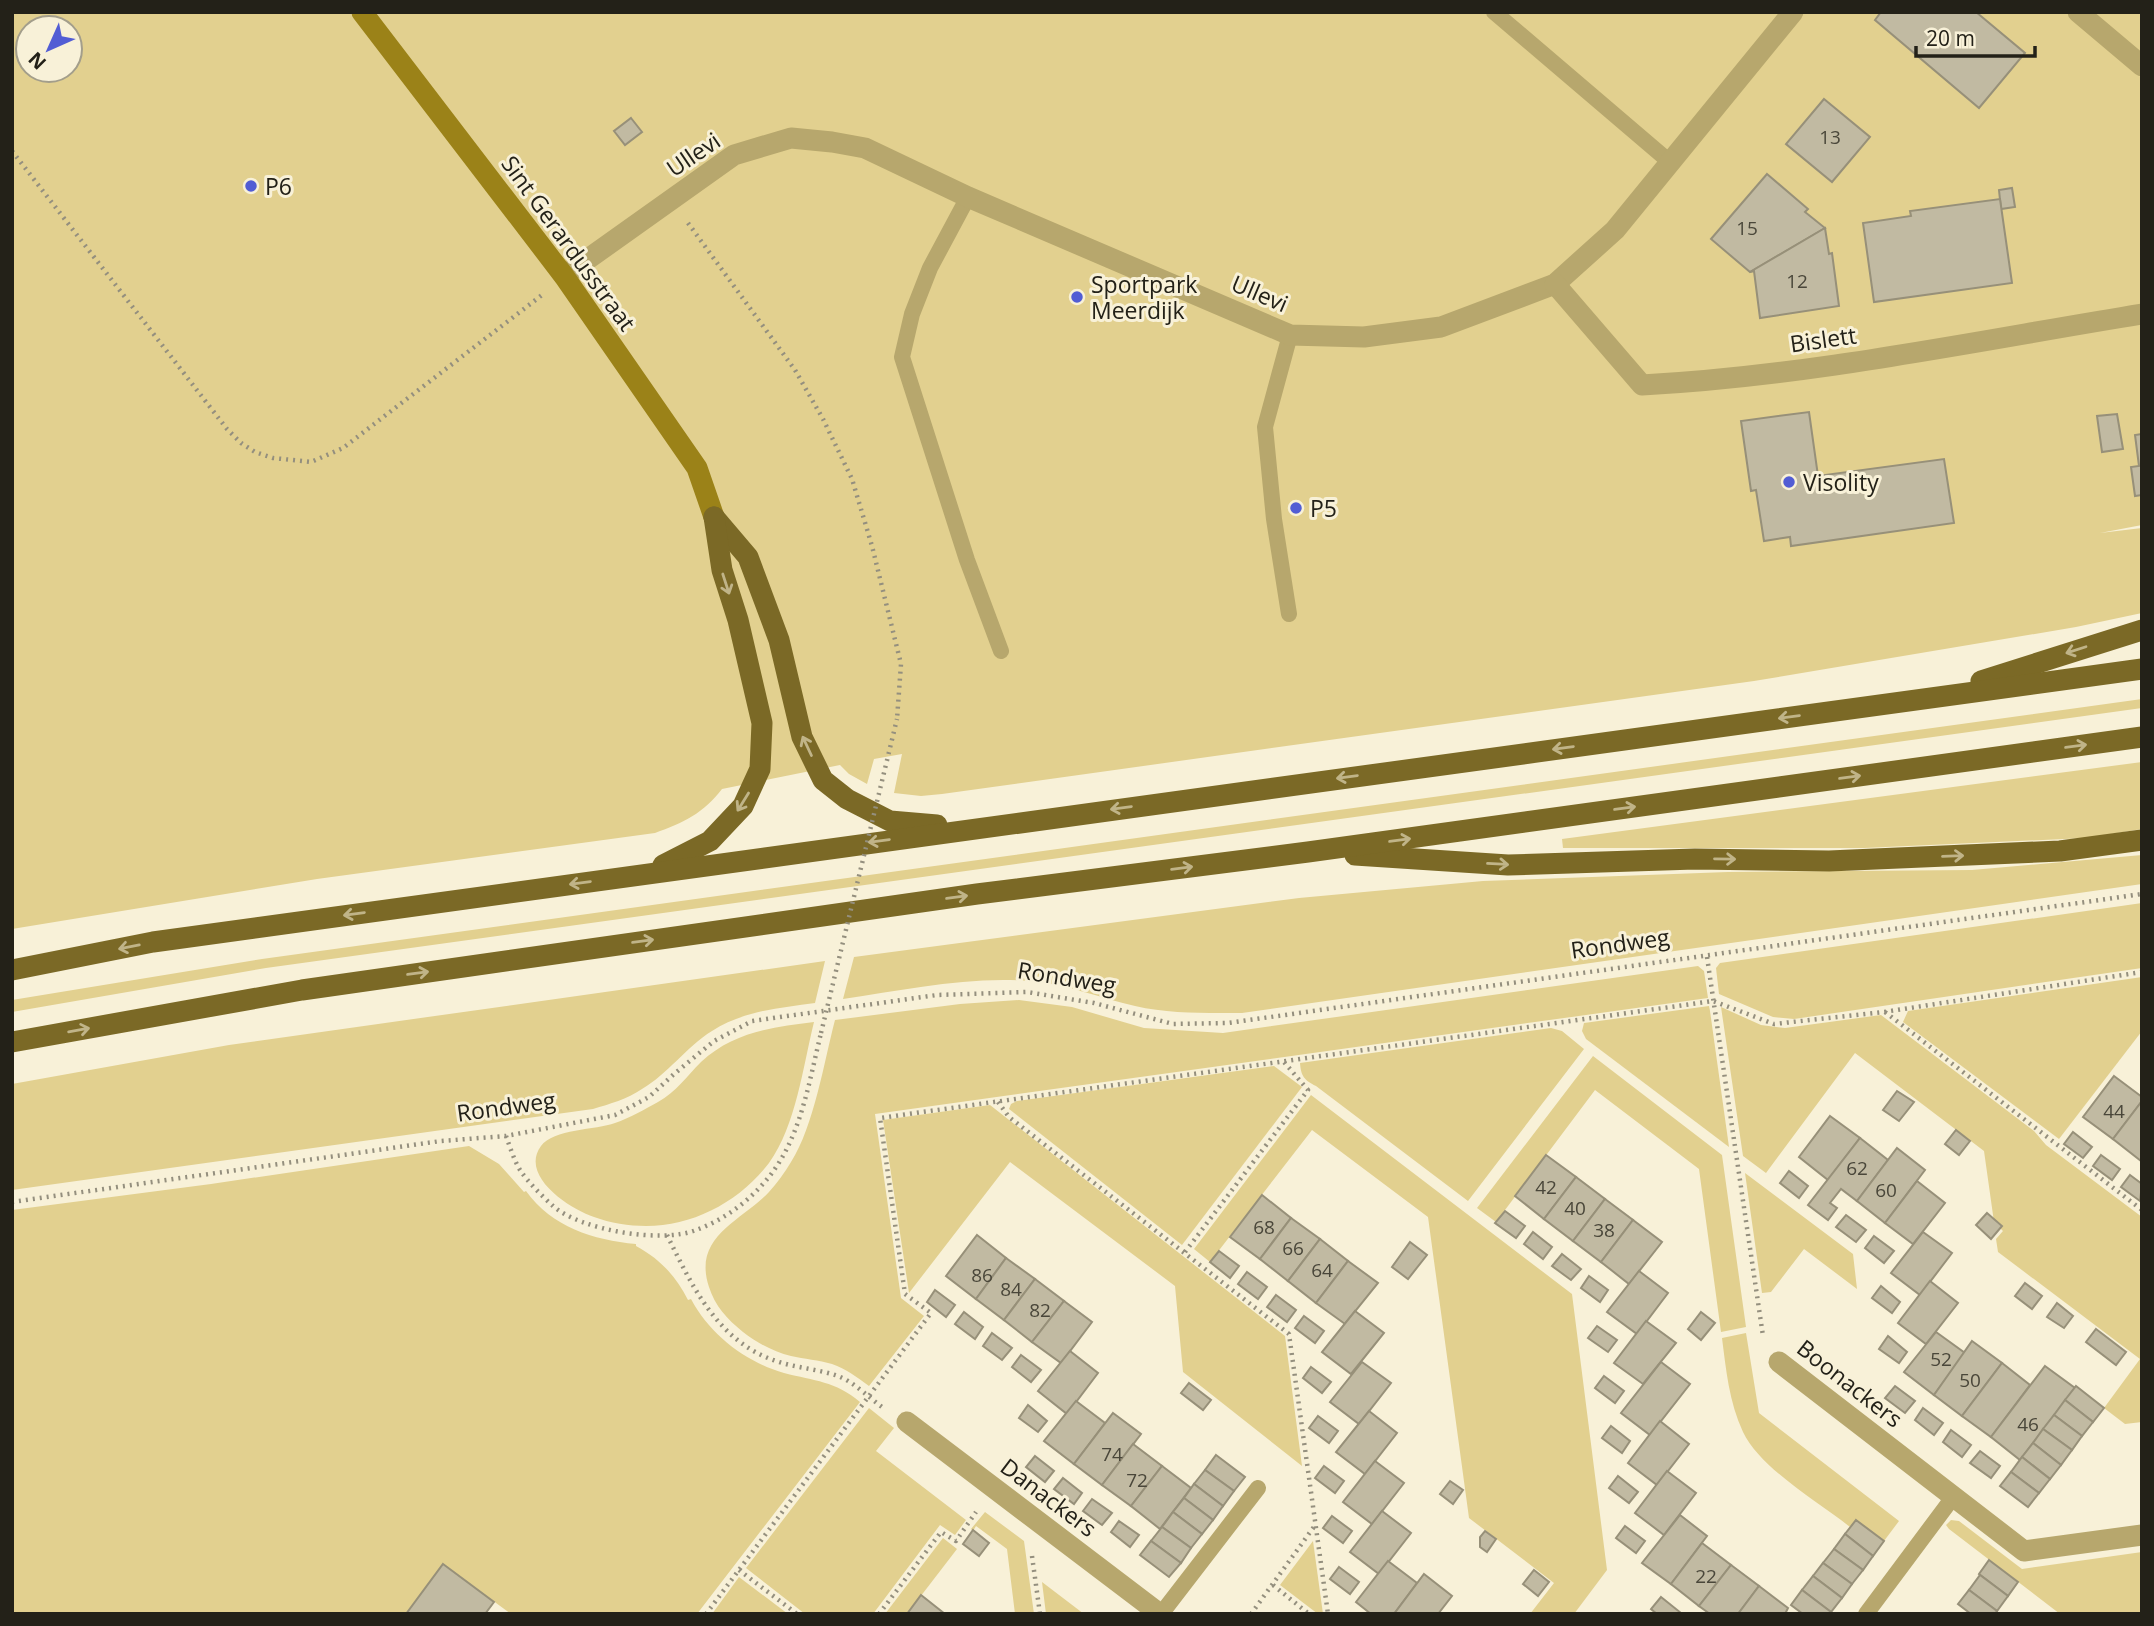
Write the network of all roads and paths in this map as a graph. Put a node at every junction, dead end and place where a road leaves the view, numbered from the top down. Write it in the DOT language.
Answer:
graph roads {
  1 [pos="362,12"];
  2 [pos="1494,12"];
  3 [pos="1793,12"];
  4 [pos="2078,12"];
  5 [pos="2142,66"];
  6 [pos="12,150"];
  7 [pos="1671,163"];
  8 [pos="968,197"];
  9 [pos="672,200"];
  10 [pos="564,276"];
  11 [pos="1555,284"];
  12 [pos="2142,314"];
  13 [pos="1290,335"];
  14 [pos="714,517"];
  15 [pos="1289,614"];
  16 [pos="2142,630"];
  17 [pos="1001,651"];
  18 [pos="2142,669"];
  19 [pos="1929,698"];
  20 [pos="2142,737"];
  21 [pos="970,828"];
  22 [pos="2142,840"];
  23 [pos="1308,852"];
  24 [pos="647,873"];
  25 [pos="2142,894"];
  26 [pos="1707,957"];
  27 [pos="12,970"];
  28 [pos="2142,972"];
  29 [pos="1713,1001"];
  30 [pos="1884,1012"];
  31 [pos="12,1042"];
  32 [pos="1284,1062"];
  33 [pos="997,1101"];
  34 [pos="506,1136"];
  35 [pos="12,1202"];
  36 [pos="2142,1210"];
  37 [pos="667,1235"];
  38 [pos="1185,1252"];
  39 [pos="1779,1362"];
  40 [pos="868,1397"];
  41 [pos="907,1422"];
  42 [pos="993,1488"];
  43 [pos="1258,1488"];
  44 [pos="1954,1496"];
  45 [pos="1026,1513"];
  46 [pos="1316,1523"];
  47 [pos="2142,1535"];
  48 [pos="739,1570"];
  49 [pos="1273,1585"];
  50 [pos="706,1614"];
  51 [pos="797,1614"];
  52 [pos="879,1614"];
  53 [pos="1040,1614"];
  54 [pos="1161,1614"];
  55 [pos="1251,1614"];
  56 [pos="1309,1614"];
  57 [pos="1328,1614"];
  58 [pos="1866,1614"];
  1 -- 10 [label="street, Sint Gerardusstraat"];
  2 -- 7 [label="lane"];
  3 -- 7 [label="street, Ullevi"];
  4 -- 5 [label="street"];
  6 -- 10 [label="path"];
  7 -- 11 [label="street, Ullevi"];
  8 -- 9 [label="street, Ullevi"];
  8 -- 13 [label="street, Ullevi"];
  8 -- 17 [label="lane"];
  9 -- 10 [label="street, Ullevi"];
  9 -- 37 [label="path, bridge"];
  10 -- 14 [label="street, Sint Gerardusstraat"];
  11 -- 12 [label="street, Bislett"];
  11 -- 13 [label="street, Ullevi"];
  13 -- 15 [label="lane"];
  21 -- 14 [label="main road, one-way"];
  14 -- 24 [label="main road, one-way"];
  16 -- 19 [label="main road, one-way"];
  18 -- 19 [label="main road"];
  19 -- 21 [label="main road, one-way"];
  23 -- 20 [label="main road, one-way"];
  21 -- 24 [label="main road, one-way"];
  23 -- 22 [label="main road, one-way"];
  31 -- 23 [label="main road, one-way"];
  24 -- 27 [label="main road, one-way"];
  25 -- 26 [label="path, Rondweg"];
  26 -- 29 [label="path, Boonackers"];
  26 -- 34 [label="path, Rondweg"];
  28 -- 30 [label="path"];
  29 -- 30 [label="path"];
  29 -- 32 [label="path"];
  29 -- 39 [label="path, Boonackers"];
  30 -- 36 [label="path"];
  32 -- 33 [label="path"];
  32 -- 38 [label="path"];
  33 -- 38 [label="path"];
  33 -- 40 [label="path"];
  34 -- 35 [label="path, Rondweg"];
  34 -- 37 [label="path"];
  37 -- 40 [label="path"];
  38 -- 46 [label="path"];
  39 -- 44 [label="street, Boonackers"];
  40 -- 48 [label="path"];
  41 -- 42 [label="street, Danackers"];
  42 -- 45 [label="street, Danackers"];
  42 -- 52 [label="path"];
  43 -- 54 [label="lane"];
  44 -- 47 [label="street, Boonackers"];
  44 -- 58 [label="lane"];
  45 -- 53 [label="path"];
  45 -- 54 [label="street, Danackers"];
  46 -- 49 [label="path"];
  46 -- 57 [label="path"];
  48 -- 50 [label="path"];
  48 -- 51 [label="path"];
  49 -- 55 [label="path"];
  49 -- 56 [label="path"];
}
